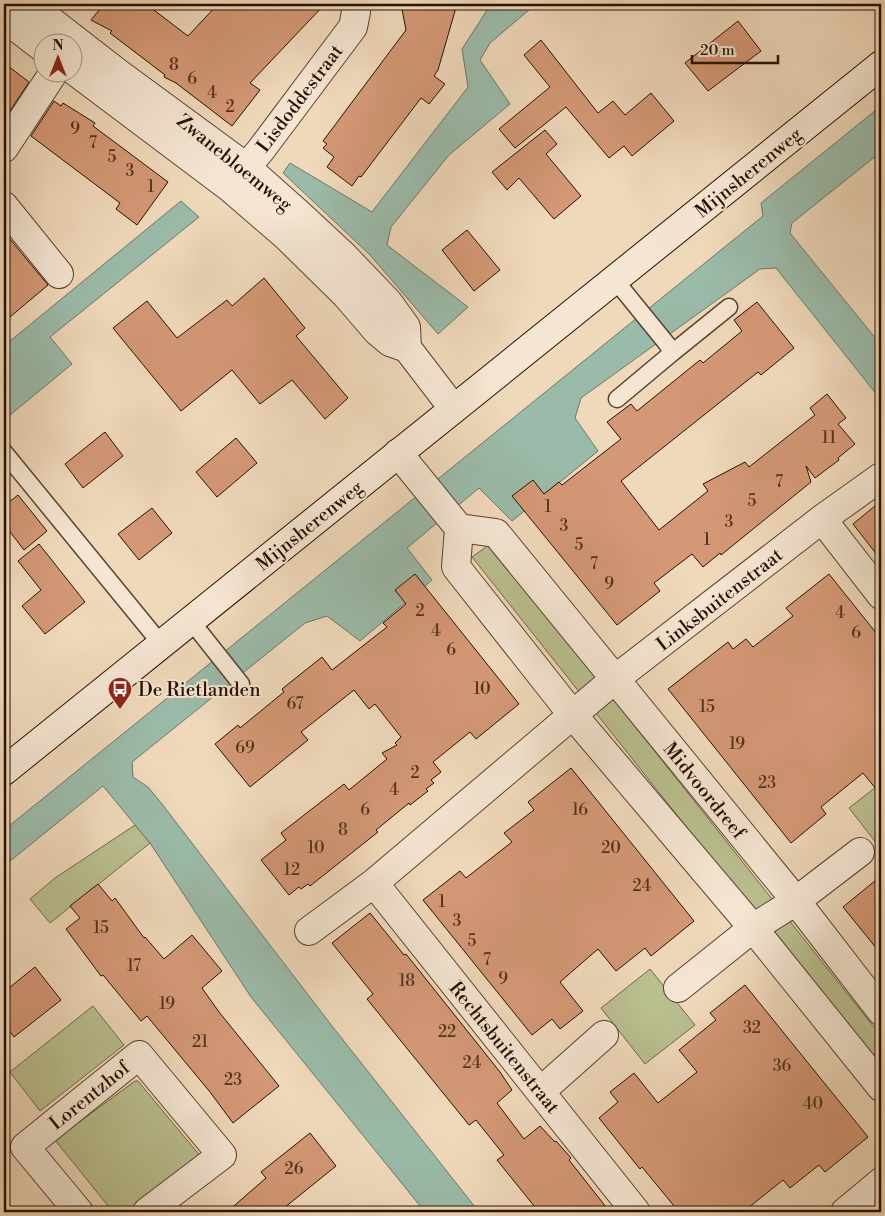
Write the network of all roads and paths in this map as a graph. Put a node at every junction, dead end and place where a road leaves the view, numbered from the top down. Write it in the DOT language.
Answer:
graph roads {
  1 [pos="29,4"];
  2 [pos="355,4"];
  3 [pos="4,18"];
  4 [pos="61,32"];
  5 [pos="32,39"];
  6 [pos="82,50"];
  7 [pos="881,65"];
  8 [pos="82,76"];
  9 [pos="47,82"];
  10 [pos="4,148"];
  11 [pos="238,177"];
  12 [pos="4,206"];
  13 [pos="59,274"];
  14 [pos="623,290"];
  15 [pos="729,307"];
  16 [pos="670,349"];
  17 [pos="617,399"];
  18 [pos="453,408"];
  19 [pos="4,452"];
  20 [pos="398,453"];
  21 [pos="881,478"];
  22 [pos="822,519"];
  23 [pos="457,526"];
  24 [pos="881,594"];
  25 [pos="191,621"];
  26 [pos="162,645"];
  27 [pos="615,679"];
  28 [pos="241,684"];
  29 [pos="572,714"];
  30 [pos="4,772"];
  31 [pos="860,852"];
  32 [pos="374,883"];
  33 [pos="796,901"];
  34 [pos="753,928"];
  35 [pos="309,931"];
  36 [pos="678,988"];
  37 [pos="881,1011"];
  38 [pos="604,1036"];
  39 [pos="881,1087"];
  40 [pos="541,1092"];
  41 [pos="881,1182"];
  42 [pos="79,1212"];
  43 [pos="147,1212"];
  44 [pos="636,1212"];
  45 [pos="845,1212"];
  1 -- 4 [label="street, Zwanebloemweg"];
  2 -- 11 [label="street, Lisdoddestraat"];
  3 -- 5 [label="street"];
  6 -- 11 [label="street, Zwanebloemweg"];
  7 -- 14 [label="street, Mijnsherenweg"];
  8 -- 11 [label="street, Zwanebloemweg"];
  9 -- 10 [label="street"];
  11 -- 18 [label="street, Zwanebloemweg"];
  12 -- 13 [label="street"];
  14 -- 16 [label="lane"];
  14 -- 18 [label="street, Mijnsherenweg"];
  15 -- 16 [label="lane"];
  16 -- 17 [label="lane"];
  18 -- 20 [label="street, Mijnsherenweg"];
  19 -- 26 [label="lane"];
  20 -- 23 [label="street"];
  20 -- 25 [label="street, Mijnsherenweg"];
  21 -- 22 [label="street, Linksbuitenstraat"];
  22 -- 24 [label="street"];
  22 -- 27 [label="street, Linksbuitenstraat"];
  23 -- 27 [label="street, Midvoordreef"];
  23 -- 29 [label="street"];
  25 -- 26 [label="street, Mijnsherenweg"];
  25 -- 28 [label="lane"];
  26 -- 30 [label="street, Mijnsherenweg"];
  27 -- 29 [label="street"];
  27 -- 33 [label="street, Midvoordreef"];
  29 -- 32 [label="street"];
  29 -- 34 [label="street"];
  31 -- 33 [label="street"];
  32 -- 35 [label="street"];
  32 -- 40 [label="street, Rechtsbuitenstraat"];
  33 -- 34 [label="street"];
  33 -- 37 [label="street, Midvoordreef"];
  34 -- 36 [label="street"];
  34 -- 39 [label="street"];
  38 -- 40 [label="street"];
  40 -- 44 [label="street, Rechtsbuitenstraat"];
  41 -- 45 [label="street"];
  42 -- 43 [label="street, Lorentzhof"];
}
